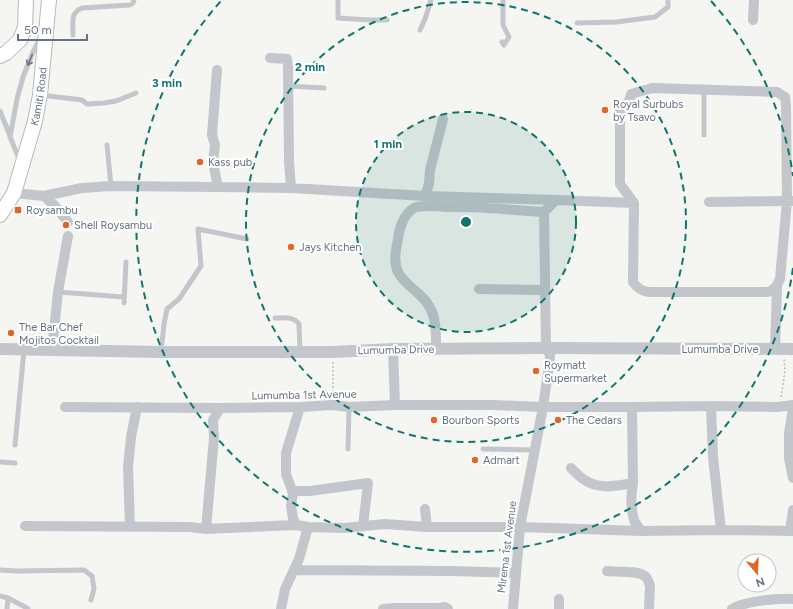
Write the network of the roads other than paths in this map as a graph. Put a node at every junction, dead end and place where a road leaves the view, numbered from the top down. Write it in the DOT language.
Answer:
graph roads {
  1 [pos="26,0"];
  2 [pos="49,0"];
  3 [pos="134,0"];
  4 [pos="338,0"];
  5 [pos="431,0"];
  6 [pos="503,0"];
  7 [pos="668,0"];
  8 [pos="754,0"];
  9 [pos="387,20"];
  10 [pos="753,20"];
  11 [pos="577,23"];
  12 [pos="47,25"];
  13 [pos="420,30"];
  14 [pos="73,34"];
  15 [pos="502,42"];
  16 [pos="0,56"];
  17 [pos="270,58"];
  18 [pos="217,70"];
  19 [pos="289,86"];
  20 [pos="324,88"];
  21 [pos="704,90"];
  22 [pos="136,93"];
  23 [pos="40,95"];
  24 [pos="0,111"];
  25 [pos="443,119"];
  26 [pos="704,135"];
  27 [pos="10,137"];
  28 [pos="107,145"];
  29 [pos="22,167"];
  30 [pos="111,186"];
  31 [pos="218,186"];
  32 [pos="291,188"];
  33 [pos="14,193"];
  34 [pos="44,196"];
  35 [pos="425,196"];
  36 [pos="556,200"];
  37 [pos="790,201"];
  38 [pos="708,202"];
  39 [pos="634,203"];
  40 [pos="544,212"];
  41 [pos="0,215"];
  42 [pos="68,222"];
  43 [pos="68,236"];
  44 [pos="248,239"];
  45 [pos="126,262"];
  46 [pos="777,287"];
  47 [pos="479,289"];
  48 [pos="545,290"];
  49 [pos="58,292"];
  50 [pos="124,297"];
  51 [pos="124,303"];
  52 [pos="275,318"];
  53 [pos="546,348"];
  54 [pos="0,349"];
  55 [pos="393,349"];
  56 [pos="436,349"];
  57 [pos="784,349"];
  58 [pos="24,350"];
  59 [pos="52,350"];
  60 [pos="161,352"];
  61 [pos="300,352"];
  62 [pos="395,404"];
  63 [pos="793,405"];
  64 [pos="711,406"];
  65 [pos="65,407"];
  66 [pos="137,407"];
  67 [pos="300,407"];
  68 [pos="349,407"];
  69 [pos="543,407"];
  70 [pos="632,407"];
  71 [pos="220,408"];
  72 [pos="793,409"];
  73 [pos="15,445"];
  74 [pos="348,449"];
  75 [pos="483,449"];
  76 [pos="535,450"];
  77 [pos="0,462"];
  78 [pos="14,463"];
  79 [pos="571,468"];
  80 [pos="793,478"];
  81 [pos="633,483"];
  82 [pos="292,491"];
  83 [pos="425,509"];
  84 [pos="793,510"];
  85 [pos="25,526"];
  86 [pos="296,526"];
  87 [pos="363,526"];
  88 [pos="427,526"];
  89 [pos="130,527"];
  90 [pos="308,527"];
  91 [pos="520,527"];
  92 [pos="206,529"];
  93 [pos="720,530"];
  94 [pos="642,531"];
  95 [pos="791,531"];
  96 [pos="0,570"];
  97 [pos="294,570"];
  98 [pos="607,571"];
  99 [pos="515,573"];
  100 [pos="0,596"];
  101 [pos="8,598"];
  102 [pos="793,599"];
  103 [pos="92,600"];
  104 [pos="7,609"];
  105 [pos="28,609"];
  106 [pos="280,609"];
  107 [pos="384,609"];
  108 [pos="448,609"];
  109 [pos="512,609"];
  110 [pos="649,609"];
  111 [pos="732,609"];
  1 -- 16 [label="main road"];
  2 -- 12 [label="main road, Kamiti Road"];
  3 -- 14 [label="lane"];
  4 -- 9 [label="lane"];
  5 -- 13 [label="lane"];
  6 -- 15 [label="lane"];
  7 -- 11 [label="lane"];
  8 -- 10 [label="street"];
  12 -- 23 [label="main road, Kamiti Road"];
  12 -- 27 [label="lane, Kamiti Road, one-way"];
  17 -- 19 [label="street"];
  18 -- 31 [label="street"];
  19 -- 20 [label="lane"];
  19 -- 32 [label="street"];
  21 -- 26 [label="lane"];
  21 -- 37 [label="street"];
  21 -- 39 [label="street"];
  22 -- 23 [label="lane"];
  23 -- 29 [label="main road, Kamiti Road"];
  24 -- 27 [label="lane"];
  25 -- 35 [label="street"];
  27 -- 29 [label="lane"];
  28 -- 30 [label="lane"];
  29 -- 33 [label="main road, Kamiti Road"];
  30 -- 31 [label="street"];
  30 -- 34 [label="street"];
  31 -- 32 [label="street"];
  32 -- 35 [label="street"];
  33 -- 34 [label="street"];
  33 -- 41 [label="main road, Kamiti Road"];
  34 -- 42 [label="street"];
  35 -- 36 [label="street"];
  36 -- 39 [label="street"];
  36 -- 40 [label="street"];
  37 -- 38 [label="street"];
  37 -- 46 [label="street"];
  39 -- 46 [label="street"];
  40 -- 48 [label="street, Mirema 1st Avenue"];
  40 -- 56 [label="street"];
  43 -- 49 [label="street"];
  44 -- 60 [label="lane"];
  45 -- 50 [label="lane"];
  46 -- 57 [label="street"];
  47 -- 48 [label="street"];
  48 -- 53 [label="street, Mirema 1st Avenue"];
  49 -- 50 [label="lane"];
  49 -- 59 [label="street"];
  50 -- 51 [label="lane"];
  52 -- 61 [label="lane"];
  53 -- 56 [label="street, Lumumba Drive"];
  53 -- 57 [label="street, Lumumba Drive"];
  53 -- 69 [label="street, Mirema 1st Avenue"];
  54 -- 58 [label="street, Lumumba Drive"];
  55 -- 56 [label="street, Lumumba Drive"];
  55 -- 61 [label="street, Lumumba Drive"];
  55 -- 62 [label="street"];
  58 -- 59 [label="street, Lumumba Drive"];
  58 -- 73 [label="lane"];
  59 -- 60 [label="street, Lumumba Drive"];
  60 -- 61 [label="street, Lumumba Drive"];
  62 -- 68 [label="street, Lumumba 1st Avenue"];
  62 -- 69 [label="street, Lumumba 1st Avenue"];
  63 -- 64 [label="street, Lumumba 1st Avenue"];
  64 -- 70 [label="street, Lumumba 1st Avenue"];
  64 -- 93 [label="street"];
  65 -- 66 [label="street, Lumumba 1st Avenue"];
  66 -- 71 [label="street, Lumumba 1st Avenue"];
  66 -- 89 [label="street"];
  67 -- 68 [label="street, Lumumba 1st Avenue"];
  67 -- 71 [label="street, Lumumba 1st Avenue"];
  67 -- 82 [label="street"];
  68 -- 74 [label="lane"];
  69 -- 70 [label="street, Lumumba 1st Avenue"];
  69 -- 76 [label="street, Mirema 1st Avenue"];
  70 -- 81 [label="street"];
  71 -- 92 [label="street"];
  72 -- 80 [label="street"];
  75 -- 76 [label="lane"];
  76 -- 91 [label="street, Mirema 1st Avenue"];
  77 -- 78 [label="lane"];
  79 -- 81 [label="street"];
  81 -- 94 [label="street"];
  82 -- 86 [label="street"];
  82 -- 87 [label="street"];
  83 -- 88 [label="street"];
  84 -- 95 [label="street"];
  85 -- 89 [label="street"];
  86 -- 90 [label="street"];
  86 -- 92 [label="street"];
  87 -- 88 [label="street"];
  87 -- 90 [label="street"];
  88 -- 91 [label="street"];
  89 -- 92 [label="street"];
  90 -- 97 [label="street"];
  91 -- 94 [label="street"];
  91 -- 99 [label="street, Mirema 1st Avenue"];
  93 -- 94 [label="street"];
  93 -- 95 [label="street"];
  96 -- 103 [label="lane"];
  97 -- 99 [label="street"];
  97 -- 106 [label="street"];
  98 -- 110 [label="street"];
  99 -- 109 [label="street, Mirema 1st Avenue"];
  100 -- 101 [label="lane"];
  101 -- 104 [label="lane"];
  101 -- 105 [label="lane"];
  102 -- 111 [label="street"];
  107 -- 108 [label="street"];
}
